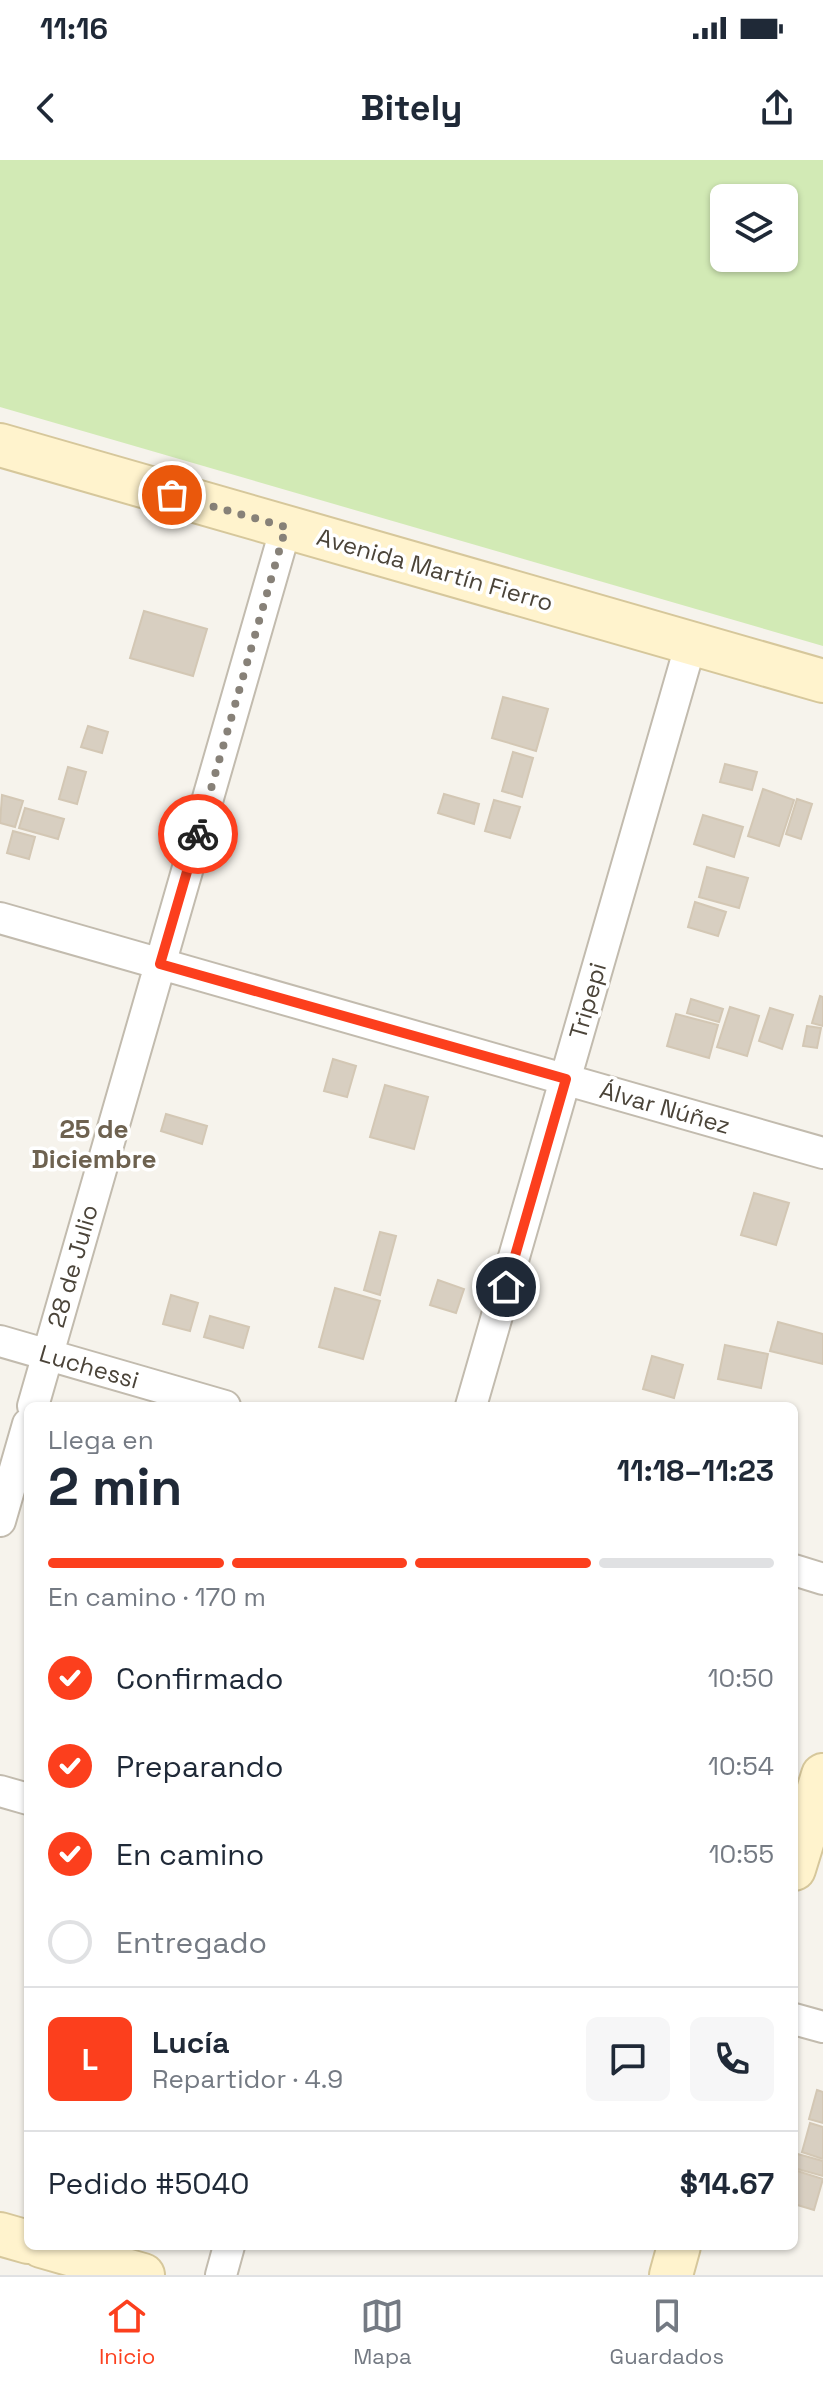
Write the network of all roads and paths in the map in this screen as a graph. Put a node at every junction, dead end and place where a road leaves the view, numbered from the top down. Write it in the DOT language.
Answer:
graph roads {
  1 [pos="0,445"];
  2 [pos="286,527"];
  3 [pos="691,643"];
  4 [pos="823,681"];
  5 [pos="0,918"];
  6 [pos="160,964"];
  7 [pos="566,1079"];
  8 [pos="823,1153"];
  9 [pos="0,1341"];
  10 [pos="48,1355"];
  11 [pos="34,1402"];
  12 [pos="211,1402"];
  13 [pos="472,1402"];
  14 [pos="24,1438"];
  15 [pos="0,1521"];
  16 [pos="798,1571"];
  17 [pos="823,1579"];
  18 [pos="823,1775"];
  19 [pos="0,1791"];
  20 [pos="24,1798"];
  21 [pos="798,1856"];
  22 [pos="798,2020"];
  23 [pos="823,2027"];
  24 [pos="0,2234"];
  25 [pos="24,2241"];
  26 [pos="55,2250"];
  27 [pos="228,2250"];
  28 [pos="678,2250"];
  29 [pos="143,2275"];
  30 [pos="221,2275"];
  31 [pos="671,2275"];
  1 -- 2 [label="main road, Avenida Martín Fierro"];
  2 -- 3 [label="main road, Avenida Martín Fierro"];
  2 -- 6 [label="street, 28 de Julio"];
  3 -- 4 [label="main road, Avenida Martín Fierro"];
  3 -- 7 [label="street, Tripepi"];
  5 -- 6 [label="street, Álvar Núñez"];
  6 -- 7 [label="street, Álvar Núñez"];
  6 -- 10 [label="street, 28 de Julio"];
  7 -- 8 [label="street, Álvar Núñez"];
  7 -- 13 [label="street, Tripepi"];
  9 -- 10 [label="street, Luchessi"];
  10 -- 11 [label="street, 28 de Julio"];
  10 -- 12 [label="street, Luchessi"];
  14 -- 15 [label="street"];
  16 -- 17 [label="street"];
  18 -- 21 [label="main road"];
  19 -- 20 [label="street"];
  22 -- 23 [label="street"];
  24 -- 25 [label="main road"];
  26 -- 29 [label="main road"];
  27 -- 30 [label="street"];
  28 -- 31 [label="main road"];
}
